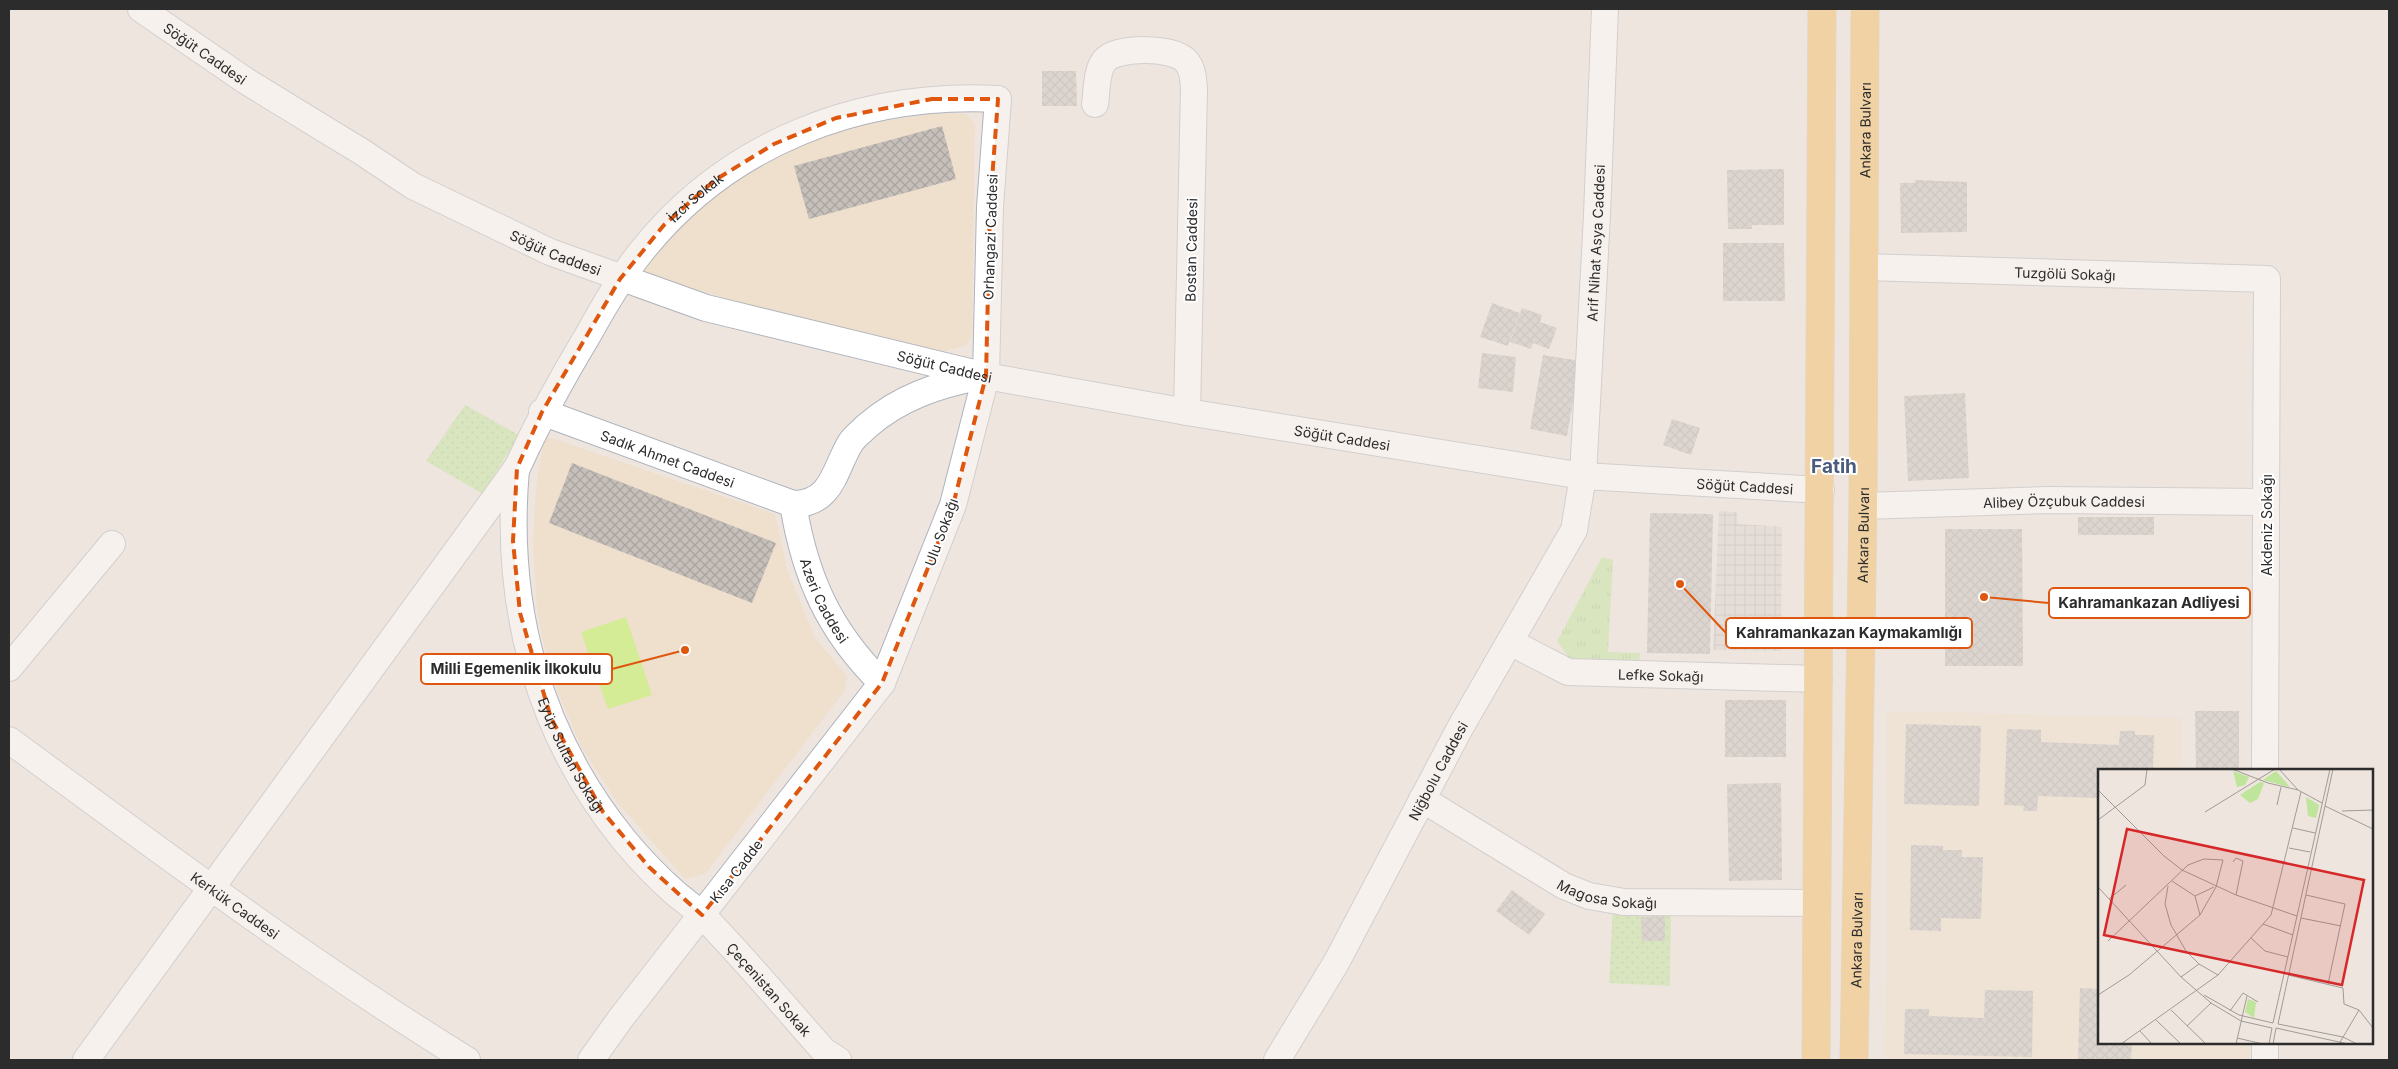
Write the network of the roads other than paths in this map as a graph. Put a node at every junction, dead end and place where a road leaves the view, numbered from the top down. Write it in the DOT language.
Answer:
graph roads {
  1 [pos="141,9"];
  2 [pos="1605,9"];
  3 [pos="1822,9"];
  4 [pos="1865,9"];
  5 [pos="998,99"];
  6 [pos="1095,104"];
  7 [pos="1864,267"];
  8 [pos="620,279"];
  9 [pos="2267,279"];
  10 [pos="986,376"];
  11 [pos="542,412"];
  12 [pos="1187,412"];
  13 [pos="516,468"];
  14 [pos="1583,476"];
  15 [pos="1821,490"];
  16 [pos="2266,502"];
  17 [pos="793,504"];
  18 [pos="1862,506"];
  19 [pos="112,544"];
  20 [pos="1510,642"];
  21 [pos="9,668"];
  22 [pos="1819,679"];
  23 [pos="882,683"];
  24 [pos="9,740"];
  25 [pos="2265,769"];
  26 [pos="1422,799"];
  27 [pos="210,888"];
  28 [pos="1817,902"];
  29 [pos="702,915"];
  30 [pos="2265,1044"];
  31 [pos="86,1060"];
  32 [pos="467,1060"];
  33 [pos="591,1060"];
  34 [pos="838,1060"];
  35 [pos="1277,1060"];
  36 [pos="1816,1060"];
  37 [pos="1854,1060"];
  38 [pos="2265,1060"];
  1 -- 8 [label="street, Söğüt Caddesi"];
  2 -- 14 [label="street, Arif Nihat Asya Caddesi"];
  3 -- 15 [label="main road"];
  4 -- 7 [label="main road, Ankara Bulvarı"];
  5 -- 8 [label="street, İzci Sokak"];
  5 -- 10 [label="street, Orhangazi Caddesi"];
  6 -- 12 [label="street, Bostan Caddesi"];
  7 -- 9 [label="street, Tuzgölü Sokağı"];
  7 -- 18 [label="main road, Ankara Bulvarı"];
  8 -- 10 [label="street, Söğüt Caddesi"];
  8 -- 11 [label="street, İzci Sokak"];
  9 -- 16 [label="street, Akdeniz Sokağı"];
  10 -- 12 [label="street, Söğüt Caddesi"];
  10 -- 17 [label="street"];
  10 -- 23 [label="street, Ulu Sokağı"];
  11 -- 13 [label="street, İzci Sokak"];
  11 -- 17 [label="street, Sadık Ahmet Caddesi"];
  12 -- 14 [label="street, Söğüt Caddesi"];
  13 -- 27 [label="street"];
  13 -- 29 [label="street, Eyüp Sultan Sokağı"];
  14 -- 15 [label="street, Söğüt Caddesi"];
  14 -- 20 [label="street, Niğbolu Caddesi"];
  15 -- 22 [label="main road"];
  16 -- 18 [label="street, Alibey Özçubuk Caddesi"];
  16 -- 25 [label="street, Akdeniz Sokağı"];
  17 -- 23 [label="street, Azeri Caddesi"];
  18 -- 37 [label="main road, Ankara Bulvarı"];
  19 -- 21 [label="street"];
  20 -- 22 [label="street, Lefke Sokağı"];
  20 -- 26 [label="street, Niğbolu Caddesi"];
  22 -- 28 [label="main road"];
  23 -- 29 [label="street, Kısa Cadde"];
  24 -- 27 [label="street, Kerkük Caddesi"];
  26 -- 28 [label="street, Magosa Sokağı"];
  26 -- 35 [label="street, Niğbolu Caddesi"];
  27 -- 31 [label="street"];
  27 -- 32 [label="street, Kerkük Caddesi"];
  28 -- 36 [label="main road"];
  29 -- 33 [label="street, Kısa Cadde"];
  29 -- 34 [label="street, Çeçenistan Sokak"];
  30 -- 38 [label="street"];
}
